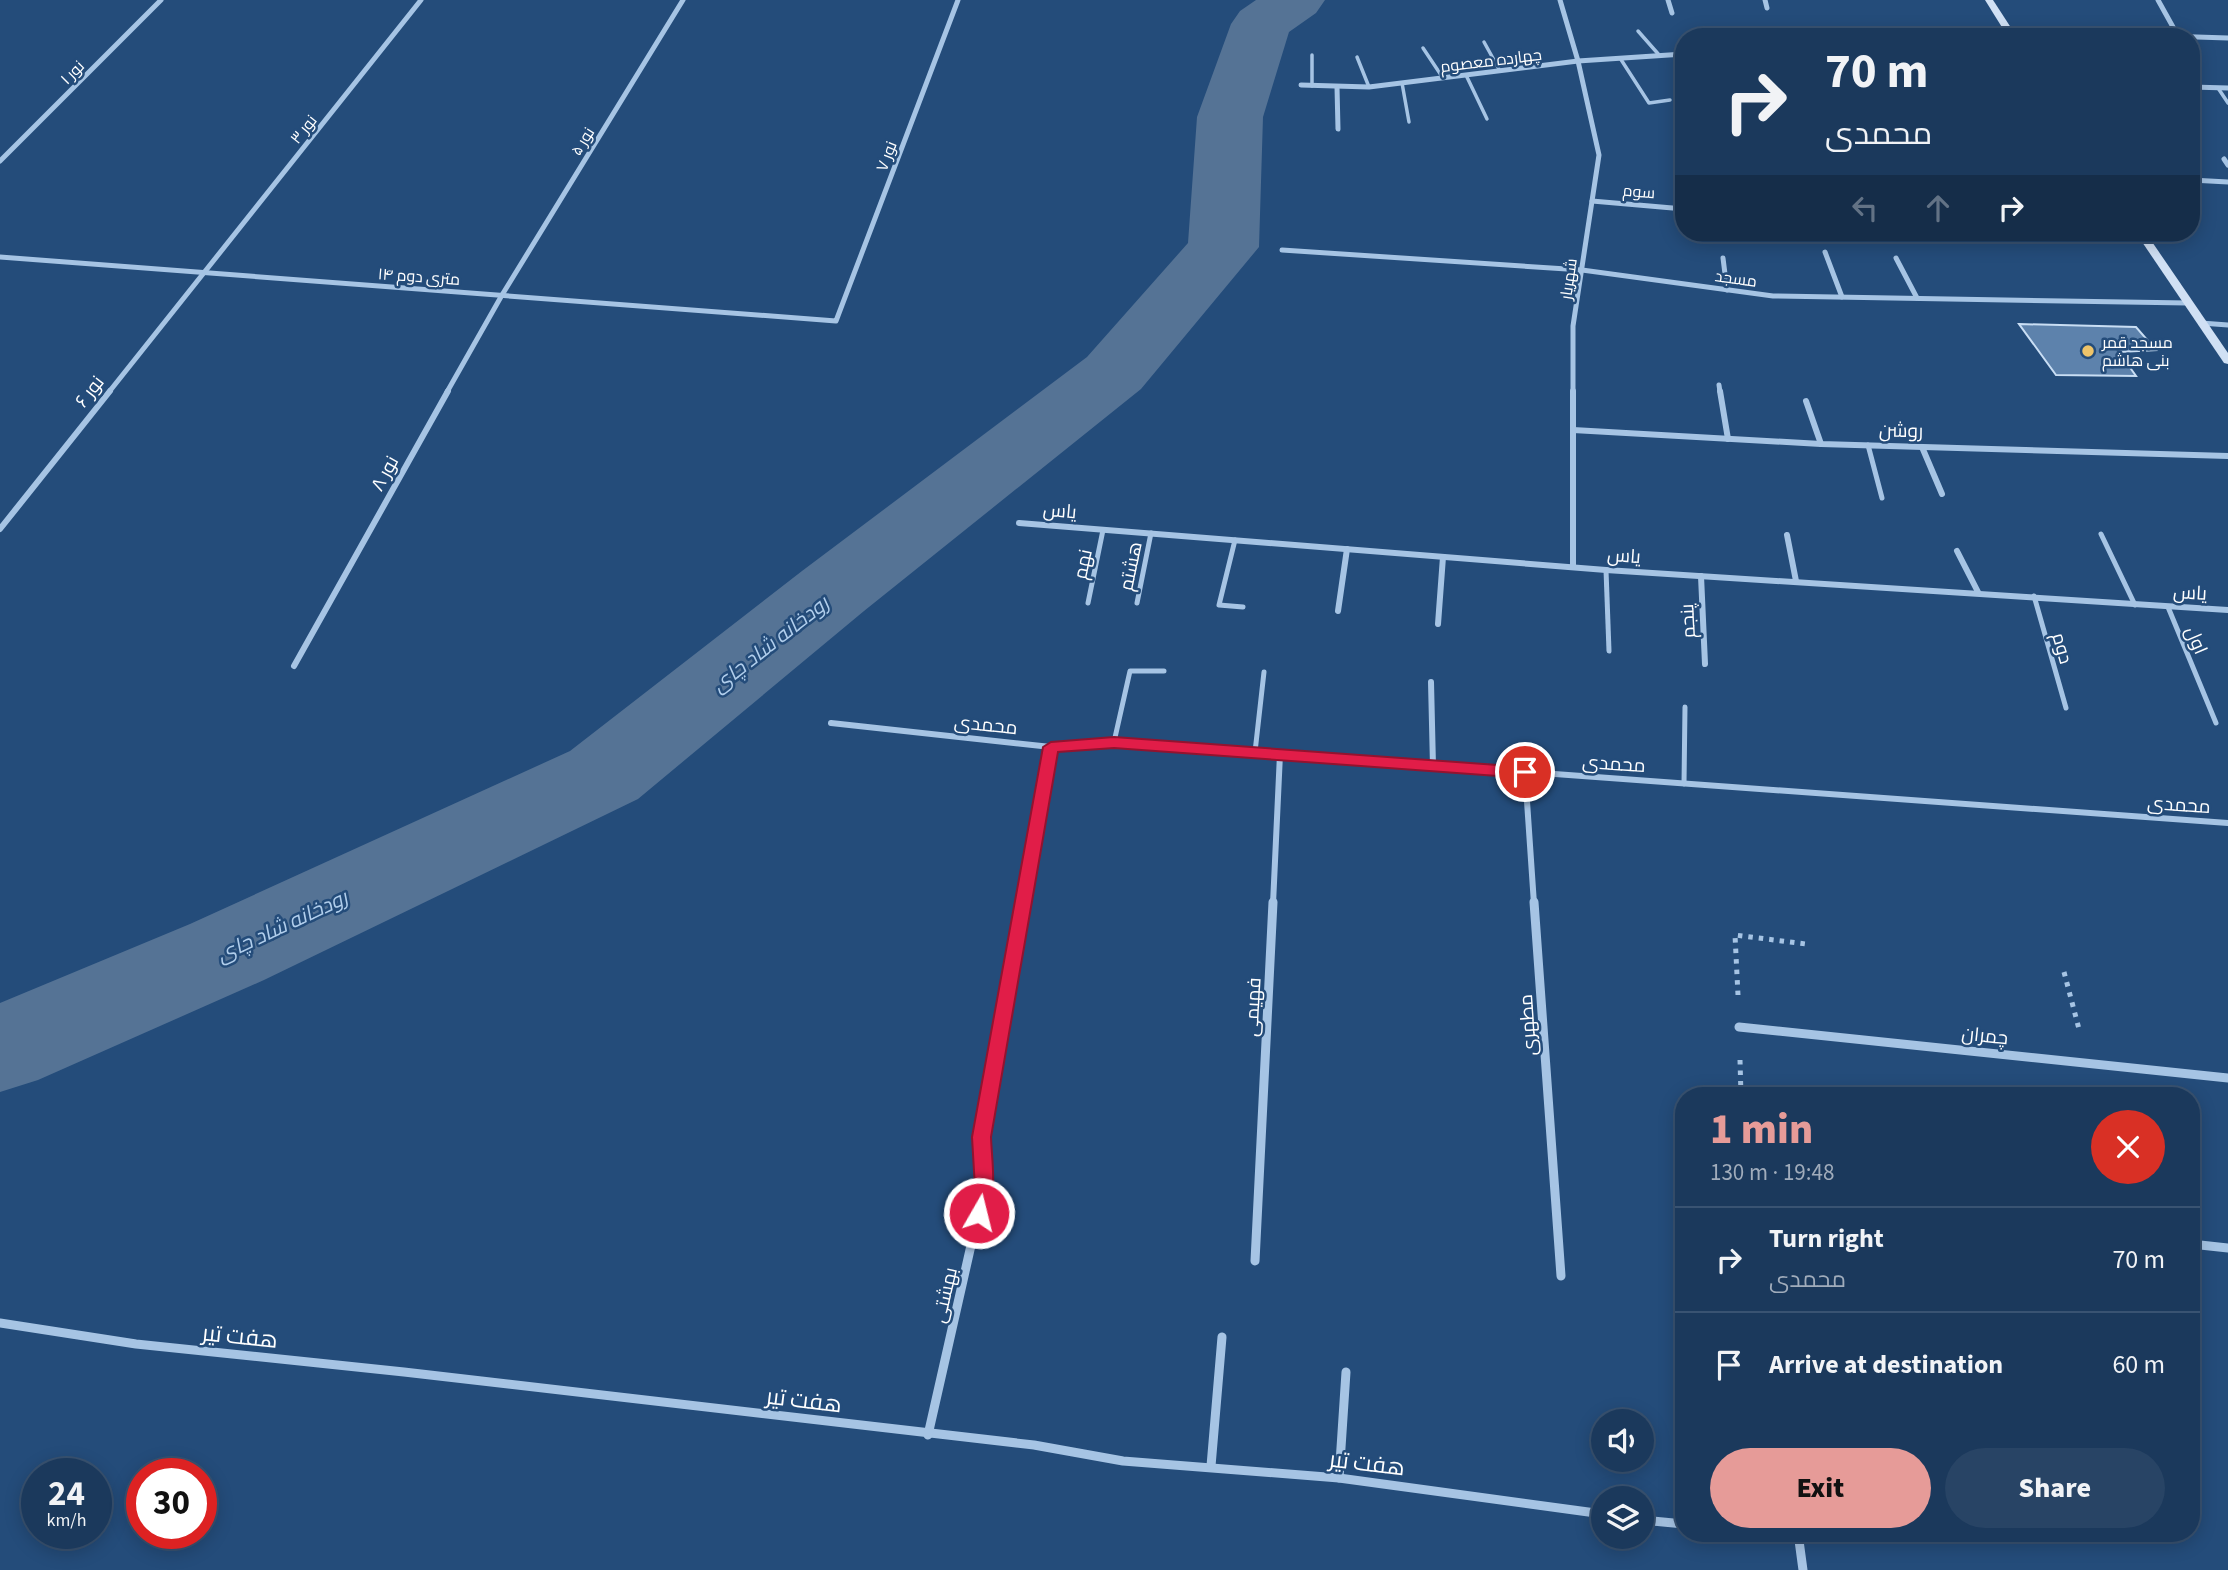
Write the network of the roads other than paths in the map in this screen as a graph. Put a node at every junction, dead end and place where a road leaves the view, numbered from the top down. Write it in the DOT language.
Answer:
graph roads {
  1 [pos="161,0"];
  2 [pos="421,0"];
  3 [pos="683,0"];
  4 [pos="958,0"];
  5 [pos="1560,0"];
  6 [pos="1668,0"];
  7 [pos="1765,0"];
  8 [pos="1989,0"];
  9 [pos="2158,0"];
  10 [pos="1767,8"];
  11 [pos="1672,13"];
  12 [pos="2007,28"];
  13 [pos="2174,28"];
  14 [pos="1639,31"];
  15 [pos="2200,36"];
  16 [pos="2228,37"];
  17 [pos="1484,42"];
  18 [pos="1423,48"];
  19 [pos="1312,55"];
  20 [pos="1675,55"];
  21 [pos="1660,56"];
  22 [pos="1357,57"];
  23 [pos="1620,58"];
  24 [pos="1578,61"];
  25 [pos="1500,71"];
  26 [pos="1466,75"];
  27 [pos="1443,78"];
  28 [pos="1402,83"];
  29 [pos="1301,85"];
  30 [pos="1312,86"];
  31 [pos="1336,87"];
  32 [pos="2200,87"];
  33 [pos="1368,88"];
  34 [pos="2218,88"];
  35 [pos="2228,88"];
  36 [pos="1670,100"];
  37 [pos="2228,103"];
  38 [pos="1487,119"];
  39 [pos="1409,122"];
  40 [pos="1338,129"];
  41 [pos="2224,159"];
  42 [pos="0,162"];
  43 [pos="2228,165"];
  44 [pos="2200,180"];
  45 [pos="2228,182"];
  46 [pos="1592,201"];
  47 [pos="1675,208"];
  48 [pos="2147,242"];
  49 [pos="1282,250"];
  50 [pos="1825,252"];
  51 [pos="0,257"];
  52 [pos="1723,258"];
  53 [pos="1896,258"];
  54 [pos="1582,270"];
  55 [pos="204,272"];
  56 [pos="1727,290"];
  57 [pos="502,295"];
  58 [pos="1842,297"];
  59 [pos="1917,298"];
  60 [pos="2187,303"];
  61 [pos="836,321"];
  62 [pos="2201,323"];
  63 [pos="2228,325"];
  64 [pos="2228,361"];
  65 [pos="1720,385"];
  66 [pos="1806,401"];
  67 [pos="1573,430"];
  68 [pos="1728,439"];
  69 [pos="1821,444"];
  70 [pos="1868,445"];
  71 [pos="1922,447"];
  72 [pos="2228,456"];
  73 [pos="1942,494"];
  74 [pos="1882,498"];
  75 [pos="1020,523"];
  76 [pos="0,529"];
  77 [pos="1103,530"];
  78 [pos="1151,533"];
  79 [pos="2101,534"];
  80 [pos="1787,535"];
  81 [pos="1235,540"];
  82 [pos="1347,549"];
  83 [pos="1957,551"];
  84 [pos="1443,557"];
  85 [pos="1573,567"];
  86 [pos="1606,570"];
  87 [pos="1701,576"];
  88 [pos="1796,581"];
  89 [pos="1978,592"];
  90 [pos="2034,596"];
  91 [pos="1088,603"];
  92 [pos="1137,603"];
  93 [pos="2135,605"];
  94 [pos="1243,607"];
  95 [pos="2168,607"];
  96 [pos="2228,610"];
  97 [pos="1338,611"];
  98 [pos="1437,624"];
  99 [pos="1609,651"];
  100 [pos="1705,664"];
  101 [pos="294,666"];
  102 [pos="1164,671"];
  103 [pos="1264,672"];
  104 [pos="1431,682"];
  105 [pos="1685,707"];
  106 [pos="2066,708"];
  107 [pos="831,723"];
  108 [pos="2216,723"];
  109 [pos="1114,742"];
  110 [pos="1051,747"];
  111 [pos="1255,752"];
  112 [pos="1280,754"];
  113 [pos="1433,766"];
  114 [pos="1525,772"];
  115 [pos="1684,784"];
  116 [pos="2228,823"];
  117 [pos="1739,1027"];
  118 [pos="2228,1078"];
  119 [pos="2200,1245"];
  120 [pos="2228,1248"];
  121 [pos="1255,1261"];
  122 [pos="1561,1276"];
  123 [pos="0,1323"];
  124 [pos="1222,1337"];
  125 [pos="1346,1372"];
  126 [pos="928,1434"];
  127 [pos="1211,1466"];
  128 [pos="1339,1478"];
  129 [pos="1591,1512"];
  130 [pos="1654,1521"];
  131 [pos="1675,1523"];
  132 [pos="1798,1542"];
  133 [pos="1803,1570"];
  1 -- 42 [label="street, نور ۱"];
  2 -- 55 [label="street, نور ۳"];
  3 -- 57 [label="street, نور ۵"];
  4 -- 61 [label="street, نور ۷"];
  5 -- 24 [label="street, شهریار"];
  6 -- 11 [label="street"];
  7 -- 10 [label="street"];
  8 -- 12 [label="street"];
  9 -- 13 [label="street"];
  14 -- 21 [label="lane"];
  15 -- 16 [label="street"];
  17 -- 25 [label="lane"];
  18 -- 27 [label="lane"];
  19 -- 30 [label="lane"];
  20 -- 21 [label="street, چهارده معصوم"];
  21 -- 23 [label="street, چهارده معصوم"];
  22 -- 33 [label="lane"];
  23 -- 24 [label="street, چهارده معصوم"];
  23 -- 36 [label="lane"];
  24 -- 25 [label="street, چهارده معصوم"];
  24 -- 46 [label="street, شهریار"];
  25 -- 26 [label="street, چهارده معصوم"];
  26 -- 27 [label="street, چهارده معصوم"];
  26 -- 38 [label="lane"];
  27 -- 28 [label="street, چهارده معصوم"];
  28 -- 33 [label="street, چهارده معصوم"];
  28 -- 39 [label="lane"];
  29 -- 30 [label="street, چهارده معصوم"];
  30 -- 31 [label="street, چهارده معصوم"];
  31 -- 33 [label="street, چهارده معصوم"];
  31 -- 40 [label="street"];
  32 -- 34 [label="street"];
  34 -- 35 [label="street"];
  34 -- 37 [label="lane"];
  41 -- 43 [label="street"];
  44 -- 45 [label="street"];
  46 -- 47 [label="street, سوم"];
  46 -- 54 [label="street, شهریار"];
  48 -- 60 [label="street"];
  49 -- 54 [label="street, مسجد"];
  50 -- 58 [label="street"];
  51 -- 55 [label="street, ۱۴ متری دوم"];
  52 -- 56 [label="street"];
  53 -- 59 [label="street"];
  54 -- 56 [label="street, مسجد"];
  54 -- 67 [label="street, شهریار"];
  55 -- 57 [label="street, ۱۴ متری دوم"];
  55 -- 76 [label="street, نور ۶"];
  56 -- 58 [label="street, مسجد"];
  57 -- 61 [label="street, ۱۴ متری دوم"];
  57 -- 101 [label="street, نور ۸"];
  58 -- 59 [label="street, مسجد"];
  59 -- 60 [label="street, مسجد"];
  60 -- 62 [label="street"];
  62 -- 63 [label="street"];
  62 -- 64 [label="street"];
  65 -- 68 [label="street"];
  66 -- 69 [label="street"];
  67 -- 68 [label="street, روشن"];
  67 -- 85 [label="street, شهریار"];
  68 -- 69 [label="street, روشن"];
  69 -- 70 [label="street, روشن"];
  70 -- 71 [label="street, روشن"];
  70 -- 74 [label="lane"];
  71 -- 72 [label="street, روشن"];
  71 -- 73 [label="street"];
  75 -- 77 [label="street, یاس"];
  77 -- 78 [label="street, یاس"];
  77 -- 91 [label="lane, نهم"];
  78 -- 81 [label="street, یاس"];
  78 -- 92 [label="lane, هشتم"];
  79 -- 93 [label="lane"];
  80 -- 88 [label="street"];
  81 -- 82 [label="street, یاس"];
  81 -- 94 [label="lane"];
  82 -- 84 [label="street, یاس"];
  82 -- 97 [label="street"];
  83 -- 89 [label="street"];
  84 -- 85 [label="street, یاس"];
  84 -- 98 [label="street"];
  85 -- 86 [label="street, یاس"];
  86 -- 87 [label="street, یاس"];
  86 -- 99 [label="lane"];
  87 -- 88 [label="street, یاس"];
  87 -- 100 [label="street, پنجم"];
  88 -- 89 [label="street, یاس"];
  89 -- 90 [label="street, یاس"];
  90 -- 93 [label="street, یاس"];
  90 -- 106 [label="lane, دوم"];
  93 -- 95 [label="street, یاس"];
  95 -- 96 [label="street, یاس"];
  95 -- 108 [label="lane, اول"];
  102 -- 109 [label="lane"];
  103 -- 111 [label="lane"];
  104 -- 113 [label="street"];
  105 -- 115 [label="lane"];
  107 -- 110 [label="street, محمدی"];
  109 -- 110 [label="street, محمدی"];
  109 -- 111 [label="street, محمدی"];
  110 -- 126 [label="street, بهشتی"];
  111 -- 112 [label="street, محمدی"];
  112 -- 113 [label="street, محمدی"];
  112 -- 121 [label="street, فهیمی"];
  113 -- 114 [label="street, محمدی"];
  114 -- 115 [label="street, محمدی"];
  114 -- 122 [label="street, مطهری"];
  115 -- 116 [label="street, محمدی"];
  117 -- 118 [label="street, چمران"];
  119 -- 120 [label="street"];
  123 -- 126 [label="street, هفت تیر"];
  124 -- 127 [label="street"];
  125 -- 128 [label="street"];
  126 -- 127 [label="street, هفت تیر"];
  127 -- 128 [label="street, هفت تیر"];
  128 -- 129 [label="street, هفت تیر"];
  130 -- 131 [label="street"];
  132 -- 133 [label="street"];
}
